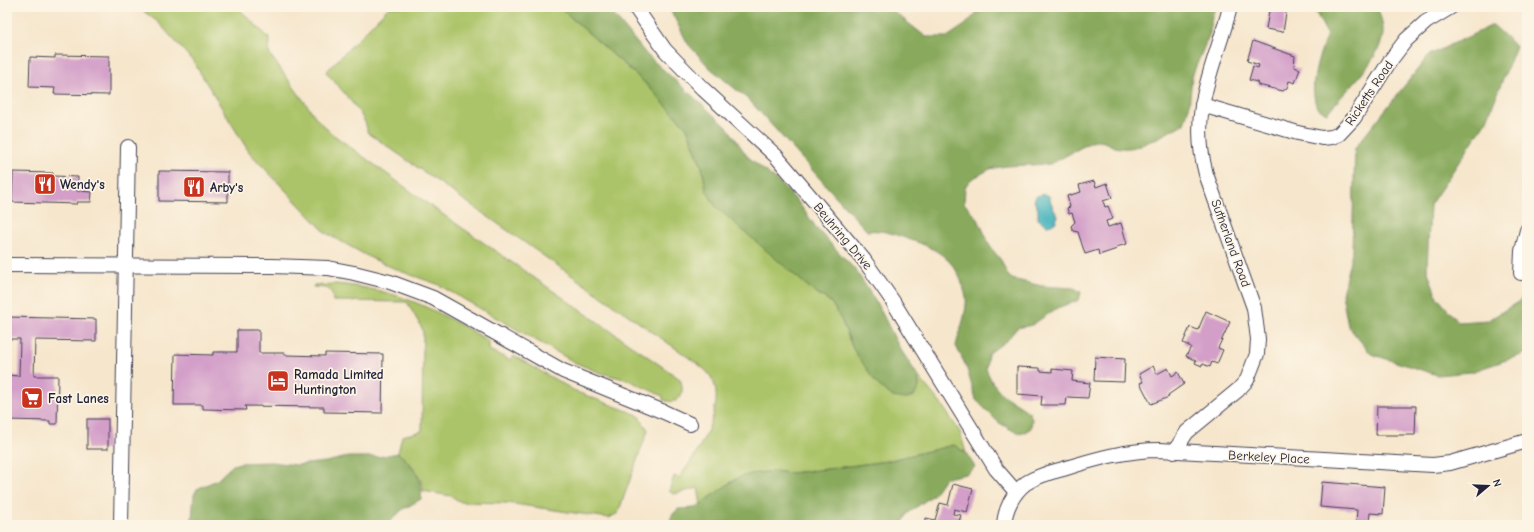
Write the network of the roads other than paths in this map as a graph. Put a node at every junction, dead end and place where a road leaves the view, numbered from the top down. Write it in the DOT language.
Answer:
graph roads {
  1 [pos="636,7"];
  2 [pos="1230,7"];
  3 [pos="1451,7"];
  4 [pos="1202,105"];
  5 [pos="128,147"];
  6 [pos="1527,230"];
  7 [pos="7,265"];
  8 [pos="126,267"];
  9 [pos="1521,273"];
  10 [pos="690,424"];
  11 [pos="1527,442"];
  12 [pos="1174,452"];
  13 [pos="1016,492"];
  14 [pos="121,525"];
  15 [pos="1004,525"];
  1 -- 13 [label="street, Beuhring Drive"];
  2 -- 4 [label="street, Sutherland Road"];
  3 -- 4 [label="street, Ricketts Road"];
  4 -- 12 [label="street, Sutherland Road"];
  5 -- 8 [label="street"];
  6 -- 9 [label="street"];
  7 -- 8 [label="street"];
  8 -- 10 [label="street"];
  8 -- 14 [label="street"];
  11 -- 12 [label="street, Berkeley Place"];
  12 -- 13 [label="street, Berkeley Place"];
  13 -- 15 [label="street"];
}
